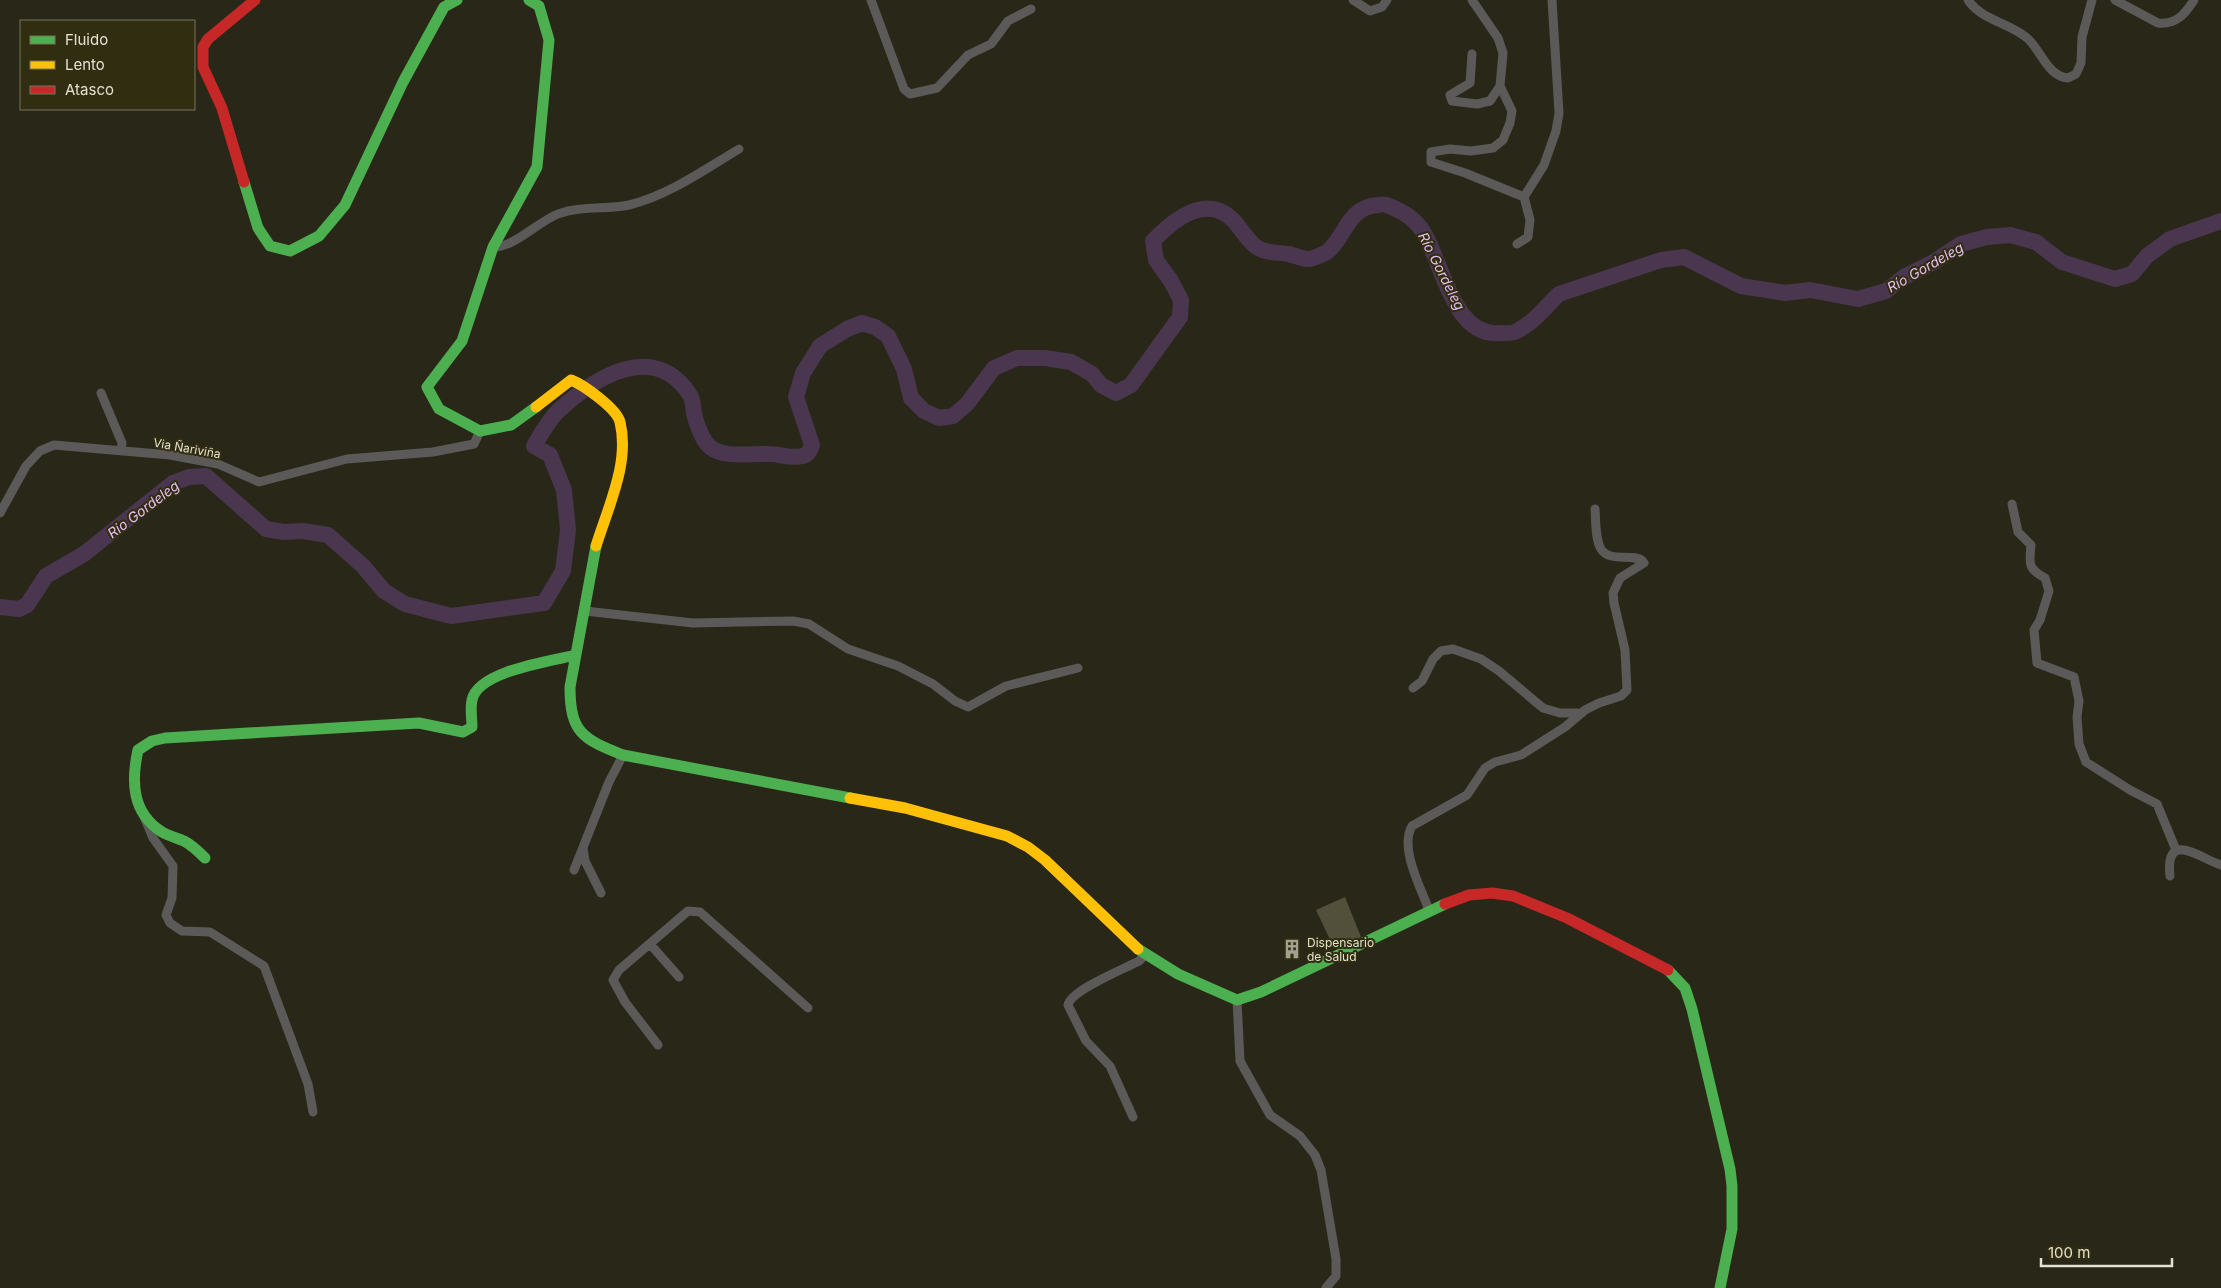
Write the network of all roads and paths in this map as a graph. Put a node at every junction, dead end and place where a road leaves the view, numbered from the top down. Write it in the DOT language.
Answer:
graph roads {
  1 [pos="255,0"];
  2 [pos="457,0"];
  3 [pos="529,0"];
  4 [pos="871,0"];
  5 [pos="1353,0"];
  6 [pos="1387,0"];
  7 [pos="1472,0"];
  8 [pos="1552,0"];
  9 [pos="1968,0"];
  10 [pos="2092,0"];
  11 [pos="2115,0"];
  12 [pos="2194,0"];
  13 [pos="1030,9"];
  14 [pos="1472,54"];
  15 [pos="1500,86"];
  16 [pos="738,149"];
  17 [pos="1524,197"];
  18 [pos="1517,244"];
  19 [pos="493,247"];
  20 [pos="101,393"];
  21 [pos="480,431"];
  22 [pos="121,451"];
  23 [pos="2012,504"];
  24 [pos="1595,510"];
  25 [pos="0,513"];
  26 [pos="585,611"];
  27 [pos="576,655"];
  28 [pos="1078,668"];
  29 [pos="1413,688"];
  30 [pos="1582,713"];
  31 [pos="623,756"];
  32 [pos="145,819"];
  33 [pos="582,845"];
  34 [pos="2176,850"];
  35 [pos="206,858"];
  36 [pos="2221,865"];
  37 [pos="574,870"];
  38 [pos="2170,876"];
  39 [pos="600,893"];
  40 [pos="1429,910"];
  41 [pos="650,944"];
  42 [pos="1146,955"];
  43 [pos="680,977"];
  44 [pos="1237,1000"];
  45 [pos="808,1008"];
  46 [pos="658,1045"];
  47 [pos="313,1112"];
  48 [pos="1133,1117"];
  49 [pos="1326,1288"];
  50 [pos="1720,1288"];
  1 -- 2 [label="street"];
  3 -- 19 [label="street"];
  4 -- 13 [label="street"];
  5 -- 6 [label="street"];
  7 -- 15 [label="street"];
  8 -- 17 [label="street"];
  9 -- 10 [label="street"];
  11 -- 12 [label="street"];
  14 -- 15 [label="street"];
  15 -- 17 [label="street"];
  16 -- 19 [label="street"];
  17 -- 18 [label="street"];
  19 -- 21 [label="street"];
  20 -- 22 [label="street"];
  21 -- 22 [label="street, Via Ñariviña"];
  21 -- 26 [label="street"];
  22 -- 25 [label="street, Via Ñariviña"];
  23 -- 34 [label="street"];
  24 -- 30 [label="street"];
  26 -- 27 [label="street"];
  26 -- 28 [label="street"];
  27 -- 31 [label="street"];
  27 -- 32 [label="street"];
  29 -- 30 [label="street"];
  30 -- 40 [label="street"];
  31 -- 33 [label="street"];
  31 -- 42 [label="street"];
  32 -- 35 [label="street"];
  32 -- 47 [label="street"];
  33 -- 37 [label="street"];
  33 -- 39 [label="street"];
  34 -- 36 [label="street"];
  34 -- 38 [label="street"];
  40 -- 44 [label="street"];
  40 -- 50 [label="street"];
  41 -- 43 [label="street"];
  41 -- 45 [label="street"];
  41 -- 46 [label="street"];
  42 -- 44 [label="street"];
  42 -- 48 [label="street"];
  44 -- 49 [label="street"];
}
